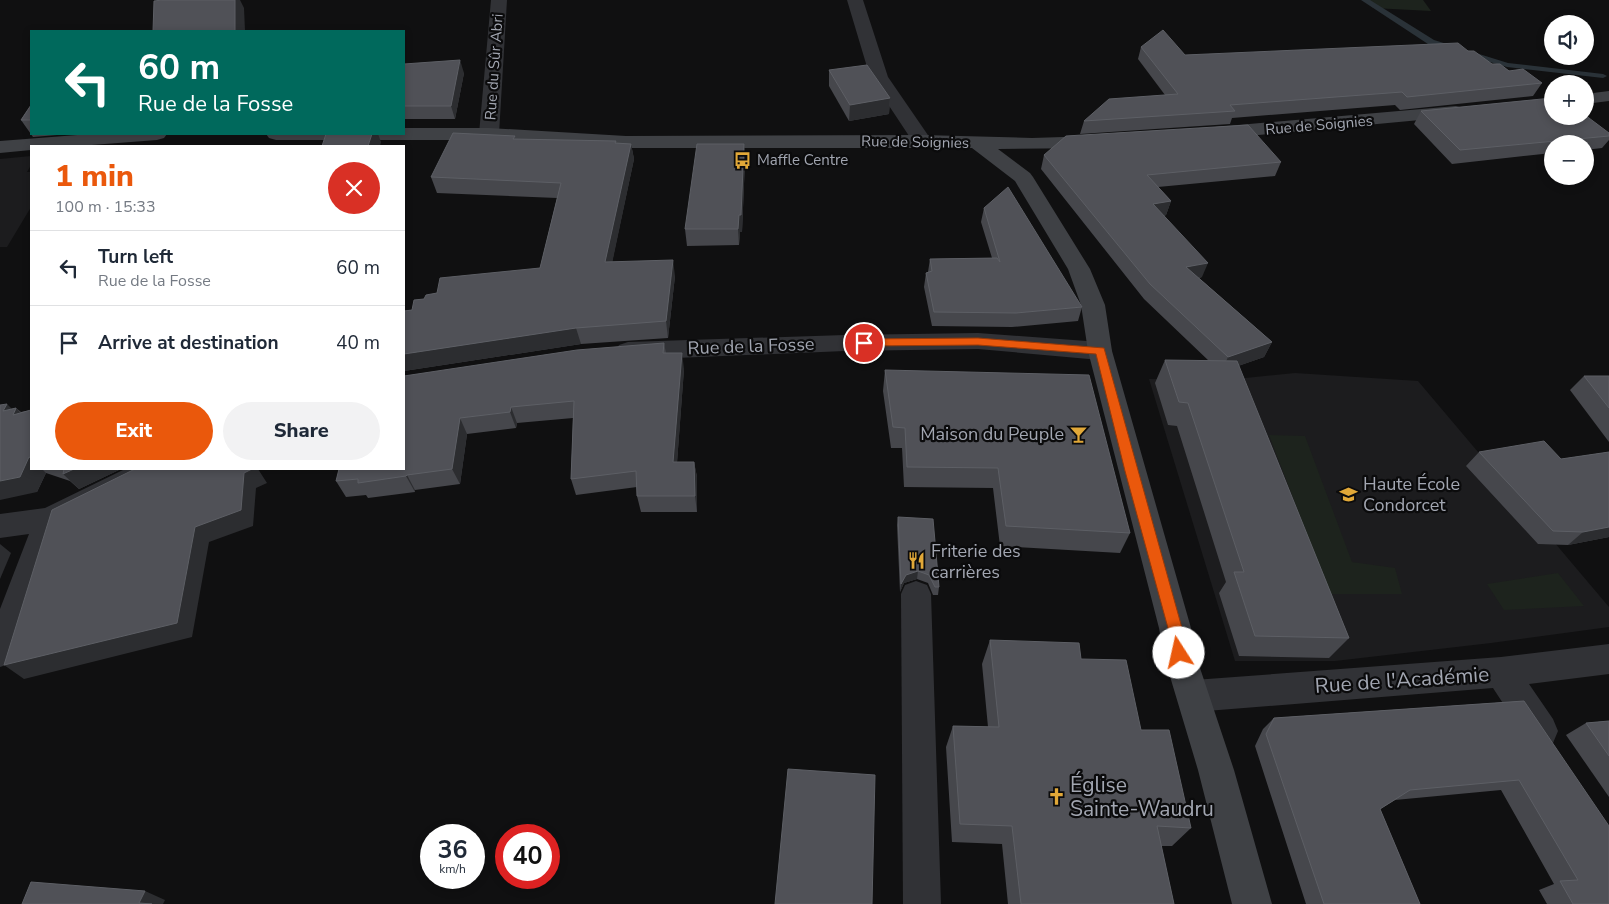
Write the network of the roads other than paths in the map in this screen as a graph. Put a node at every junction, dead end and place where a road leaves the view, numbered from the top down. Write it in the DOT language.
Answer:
graph roads {
  1 [pos="499,0"];
  2 [pos="855,0"];
  3 [pos="1609,96"];
  4 [pos="1594,98"];
  5 [pos="1474,110"];
  6 [pos="405,134"];
  7 [pos="489,134"];
  8 [pos="1198,134"];
  9 [pos="145,135"];
  10 [pos="922,141"];
  11 [pos="1109,141"];
  12 [pos="977,143"];
  13 [pos="1032,144"];
  14 [pos="0,147"];
  15 [pos="1023,177"];
  16 [pos="1100,350"];
  17 [pos="608,352"];
  18 [pos="148,470"];
  19 [pos="49,519"];
  20 [pos="0,526"];
  21 [pos="916,594"];
  22 [pos="0,652"];
  23 [pos="1609,659"];
  24 [pos="1501,672"];
  25 [pos="1194,696"];
  26 [pos="1560,760"];
  27 [pos="922,904"];
  28 [pos="1252,904"];
  1 -- 7 [label="street, Rue du Sûr Abri"];
  2 -- 10 [label="street"];
  3 -- 4 [label="street"];
  5 -- 8 [label="street, Rue de Soignies"];
  6 -- 7 [label="street, Rue de Soignies"];
  7 -- 10 [label="street, Rue de Soignies"];
  9 -- 14 [label="street"];
  10 -- 12 [label="street, Rue de Soignies"];
  11 -- 13 [label="street, Rue de Soignies"];
  12 -- 13 [label="street, Rue de Soignies"];
  12 -- 15 [label="street"];
  13 -- 15 [label="street"];
  15 -- 16 [label="street"];
  16 -- 17 [label="street, Rue de la Fosse"];
  16 -- 25 [label="street"];
  18 -- 19 [label="street"];
  19 -- 20 [label="street"];
  19 -- 22 [label="street"];
  21 -- 27 [label="lane"];
  23 -- 24 [label="street, Rue de l'Académie"];
  24 -- 25 [label="street, Rue de l'Académie"];
  24 -- 26 [label="street"];
  25 -- 28 [label="street"];
}
